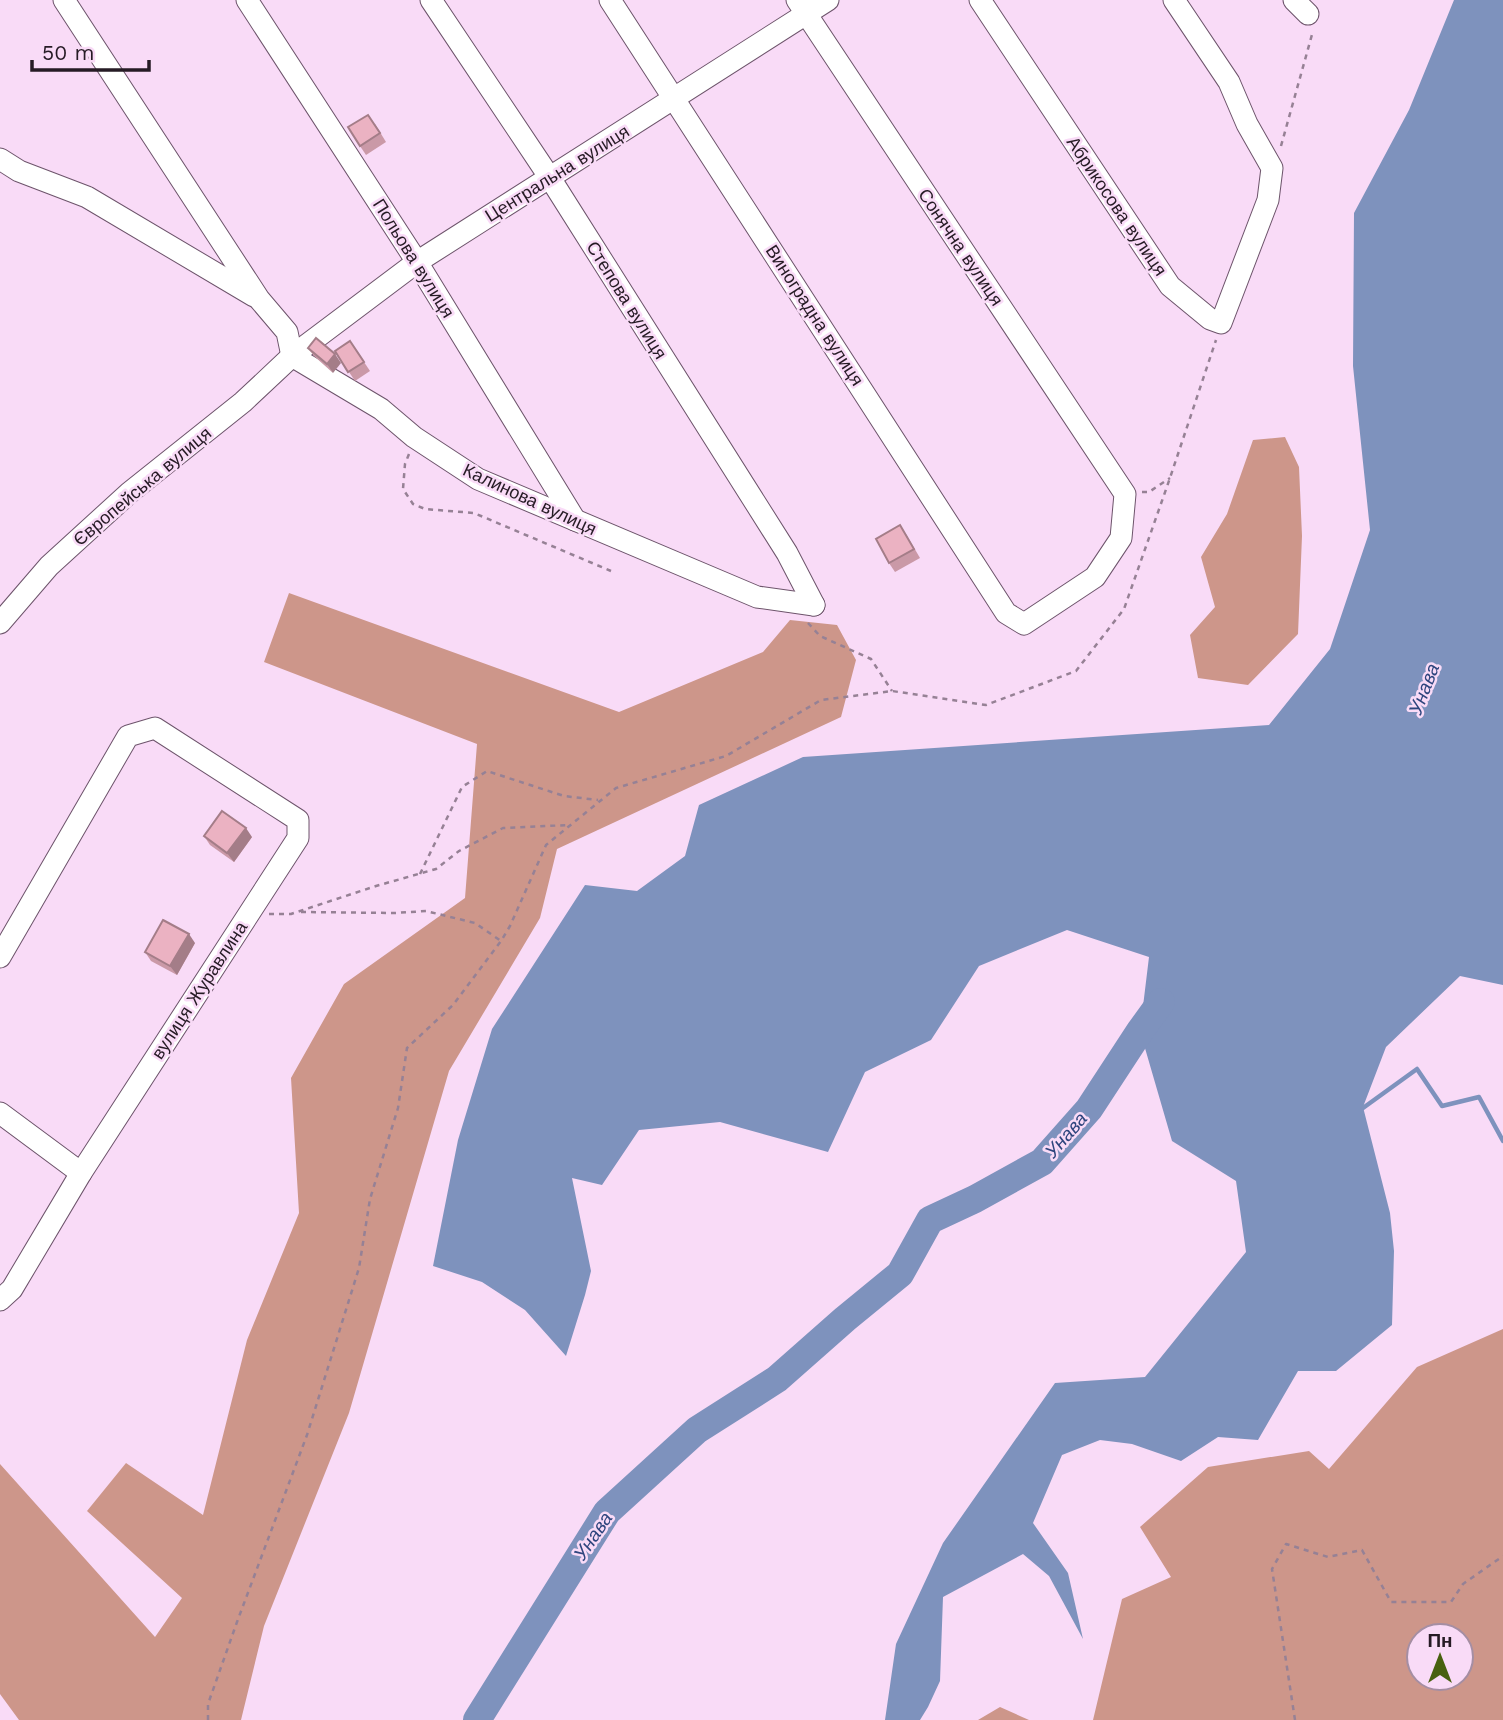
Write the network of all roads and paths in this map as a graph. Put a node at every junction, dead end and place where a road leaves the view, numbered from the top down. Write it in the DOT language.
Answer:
graph roads {
  1 [pos="64,0"];
  2 [pos="247,0"];
  3 [pos="431,0"];
  4 [pos="610,0"];
  5 [pos="828,0"];
  6 [pos="980,0"];
  7 [pos="1174,0"];
  8 [pos="802,7"];
  9 [pos="1301,7"];
  10 [pos="675,98"];
  11 [pos="0,159"];
  12 [pos="1272,169"];
  13 [pos="550,178"];
  14 [pos="417,262"];
  15 [pos="258,299"];
  16 [pos="292,356"];
  17 [pos="414,437"];
  18 [pos="1170,478"];
  19 [pos="1125,494"];
  20 [pos="575,520"];
  21 [pos="611,571"];
  22 [pos="786,601"];
  23 [pos="814,605"];
  24 [pos="0,623"];
  25 [pos="601,800"];
  26 [pos="570,825"];
  27 [pos="421,874"];
  28 [pos="298,912"];
  29 [pos="248,915"];
  30 [pos="501,941"];
  31 [pos="0,957"];
  32 [pos="0,1114"];
  33 [pos="81,1172"];
  34 [pos="0,1300"];
  35 [pos="1503,1556"];
  36 [pos="208,1720"];
  37 [pos="1295,1720"];
  1 -- 15 [label="street"];
  2 -- 14 [label="street, Польова вулиця"];
  3 -- 13 [label="street, Степова вулиця"];
  4 -- 10 [label="street, Виноградна вулиця"];
  5 -- 8 [label="street, Центральна вулиця"];
  6 -- 12 [label="street, Абрикосова вулиця"];
  7 -- 12 [label="street"];
  8 -- 10 [label="street, Центральна вулиця"];
  8 -- 19 [label="street, Сонячна вулиця"];
  9 -- 12 [label="path"];
  10 -- 13 [label="street, Центральна вулиця"];
  10 -- 19 [label="street, Виноградна вулиця"];
  11 -- 15 [label="street"];
  13 -- 14 [label="street, Центральна вулиця"];
  13 -- 23 [label="street, Степова вулиця"];
  14 -- 16 [label="street, Центральна вулиця"];
  14 -- 20 [label="street, Польова вулиця"];
  15 -- 16 [label="street"];
  16 -- 17 [label="street, Калинова вулиця"];
  16 -- 24 [label="street, Європейська вулиця"];
  17 -- 20 [label="street, Калинова вулиця"];
  17 -- 21 [label="path"];
  18 -- 19 [label="path"];
  20 -- 22 [label="street, Калинова вулиця"];
  22 -- 23 [label="street, Калинова вулиця"];
  22 -- 25 [label="path"];
  25 -- 26 [label="path"];
  25 -- 27 [label="path"];
  26 -- 27 [label="path"];
  26 -- 30 [label="path"];
  27 -- 28 [label="path"];
  28 -- 29 [label="path"];
  28 -- 30 [label="path"];
  29 -- 31 [label="street, вулиця Журавлина"];
  29 -- 33 [label="street, вулиця Журавлина"];
  30 -- 36 [label="path"];
  32 -- 33 [label="street"];
  33 -- 34 [label="street, вулиця Журавлина"];
  35 -- 37 [label="path"];
}
